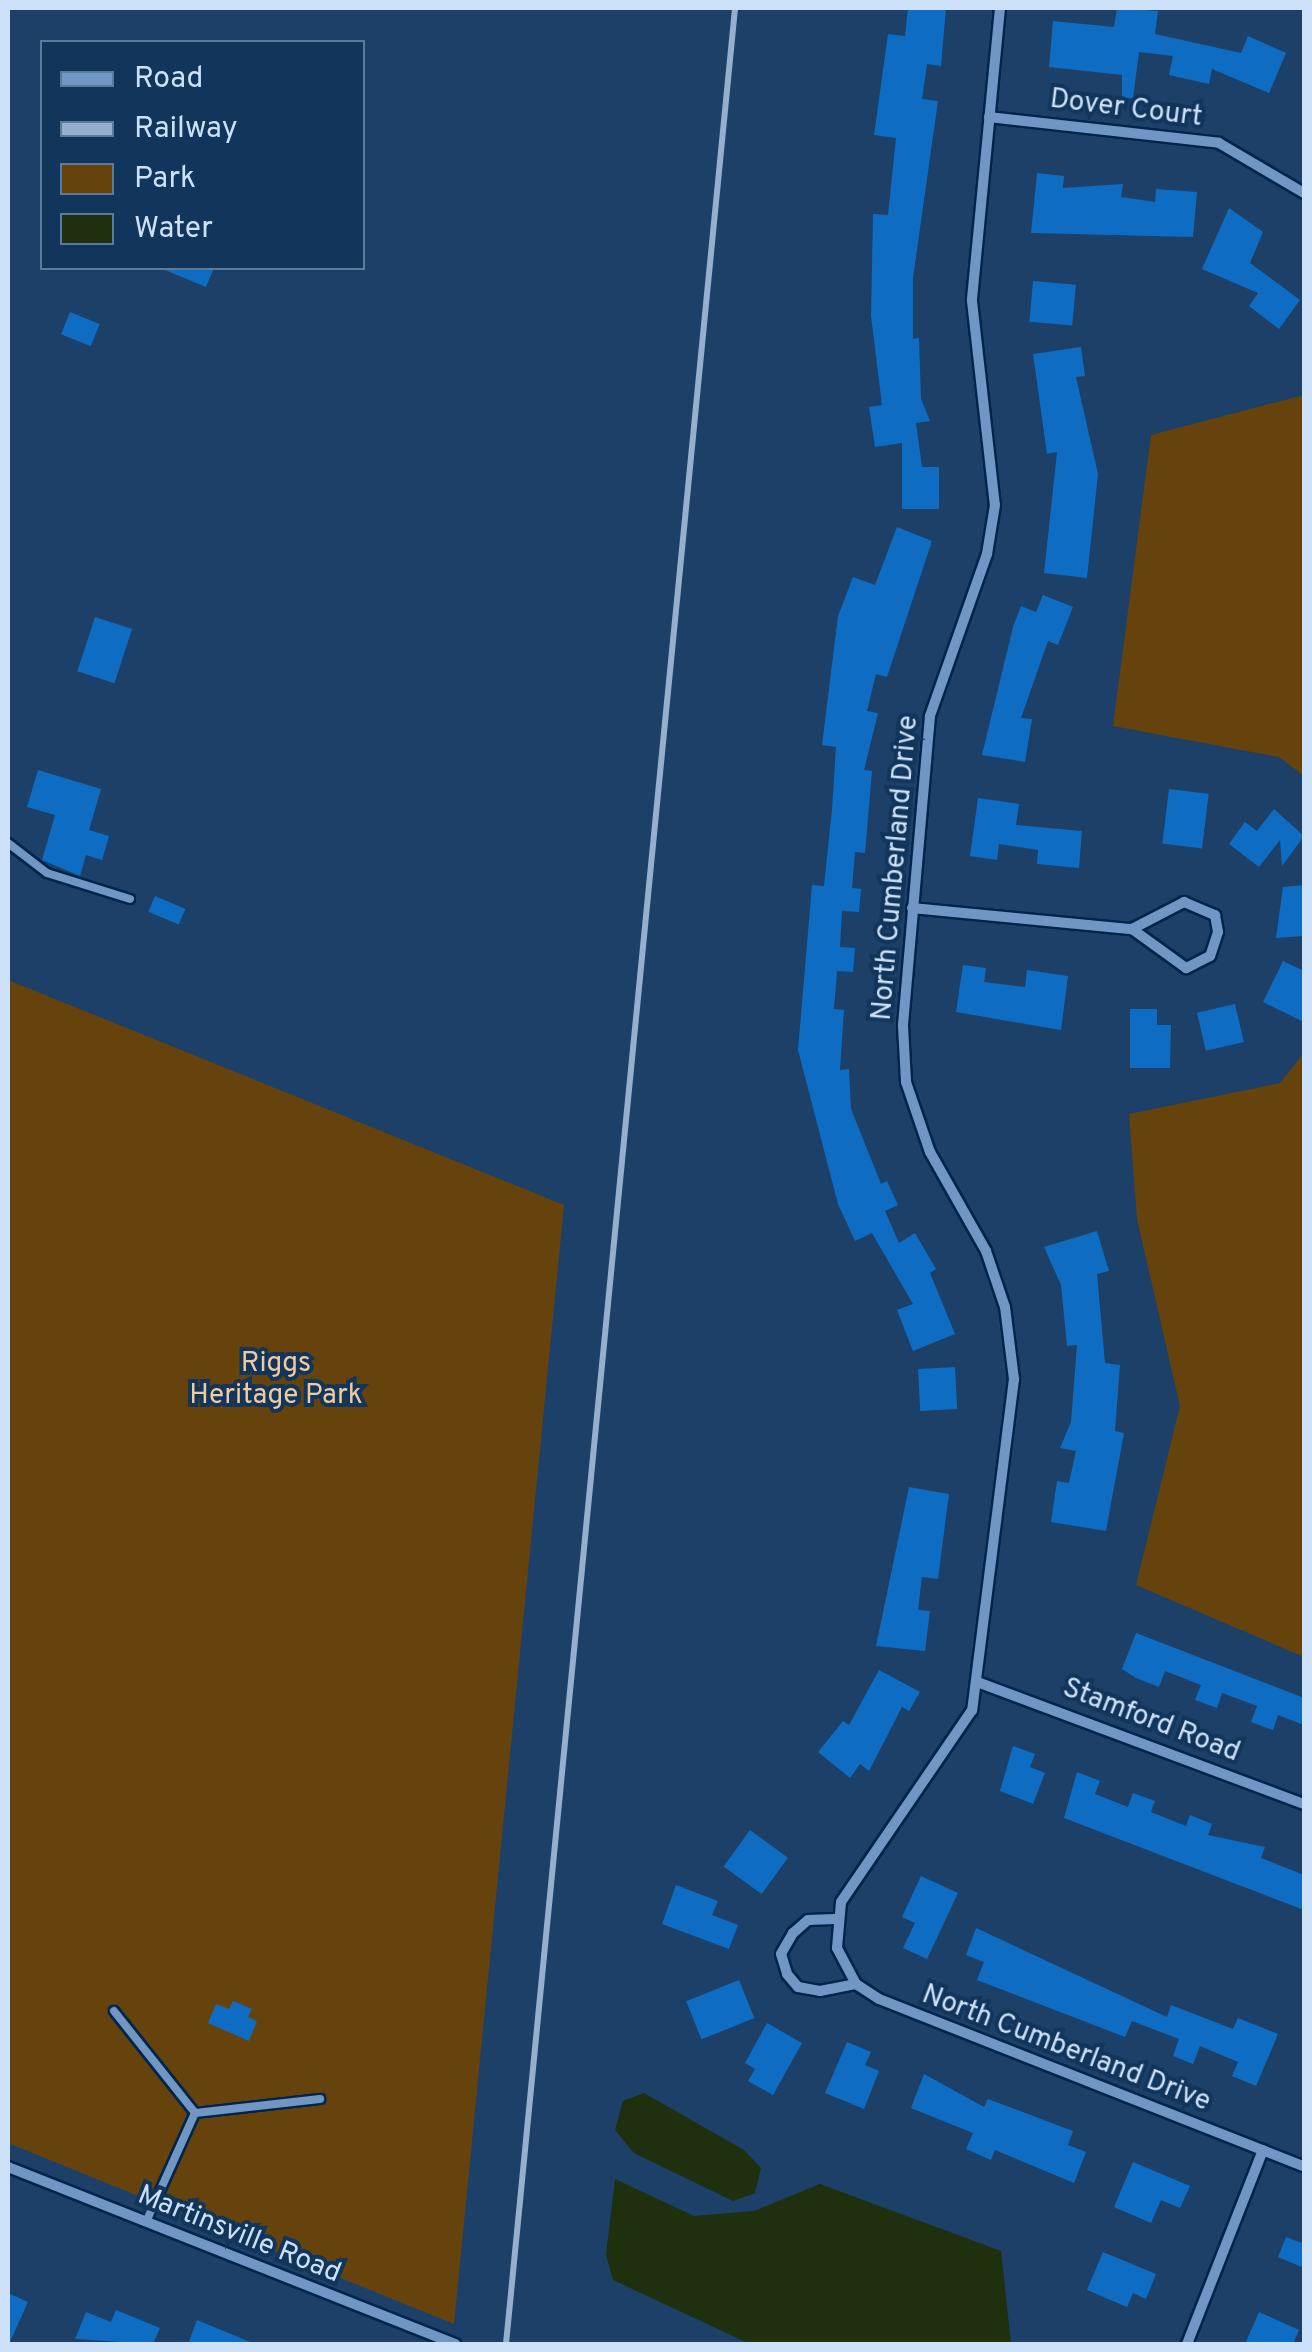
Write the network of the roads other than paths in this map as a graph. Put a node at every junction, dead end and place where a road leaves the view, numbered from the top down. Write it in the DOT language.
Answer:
graph roads {
  1 [pos="1000,8"];
  2 [pos="990,117"];
  3 [pos="1304,193"];
  4 [pos="8,843"];
  5 [pos="130,898"];
  6 [pos="912,908"];
  7 [pos="1132,929"];
  8 [pos="980,1683"];
  9 [pos="1304,1804"];
  10 [pos="836,1919"];
  11 [pos="856,1984"];
  12 [pos="114,2011"];
  13 [pos="320,2099"];
  14 [pos="195,2113"];
  15 [pos="1263,2150"];
  16 [pos="1304,2166"];
  17 [pos="8,2167"];
  18 [pos="146,2222"];
  19 [pos="454,2344"];
  20 [pos="1187,2344"];
  1 -- 2 [label="street, North Cumberland Drive"];
  2 -- 3 [label="street, Dover Court"];
  2 -- 6 [label="street, North Cumberland Drive"];
  4 -- 5 [label="lane"];
  6 -- 7 [label="street"];
  6 -- 8 [label="street, North Cumberland Drive"];
  7 -- 7 [label="street"];
  8 -- 9 [label="street, Stamford Road"];
  8 -- 10 [label="street, North Cumberland Drive"];
  10 -- 11 [label="street"];
  10 -- 11 [label="street, North Cumberland Drive"];
  11 -- 15 [label="street, North Cumberland Drive"];
  12 -- 14 [label="lane"];
  13 -- 14 [label="lane"];
  14 -- 18 [label="lane"];
  15 -- 16 [label="street, North Cumberland Drive"];
  15 -- 20 [label="street"];
  17 -- 18 [label="street, Martinsville Road"];
  18 -- 19 [label="street, Martinsville Road"];
}
